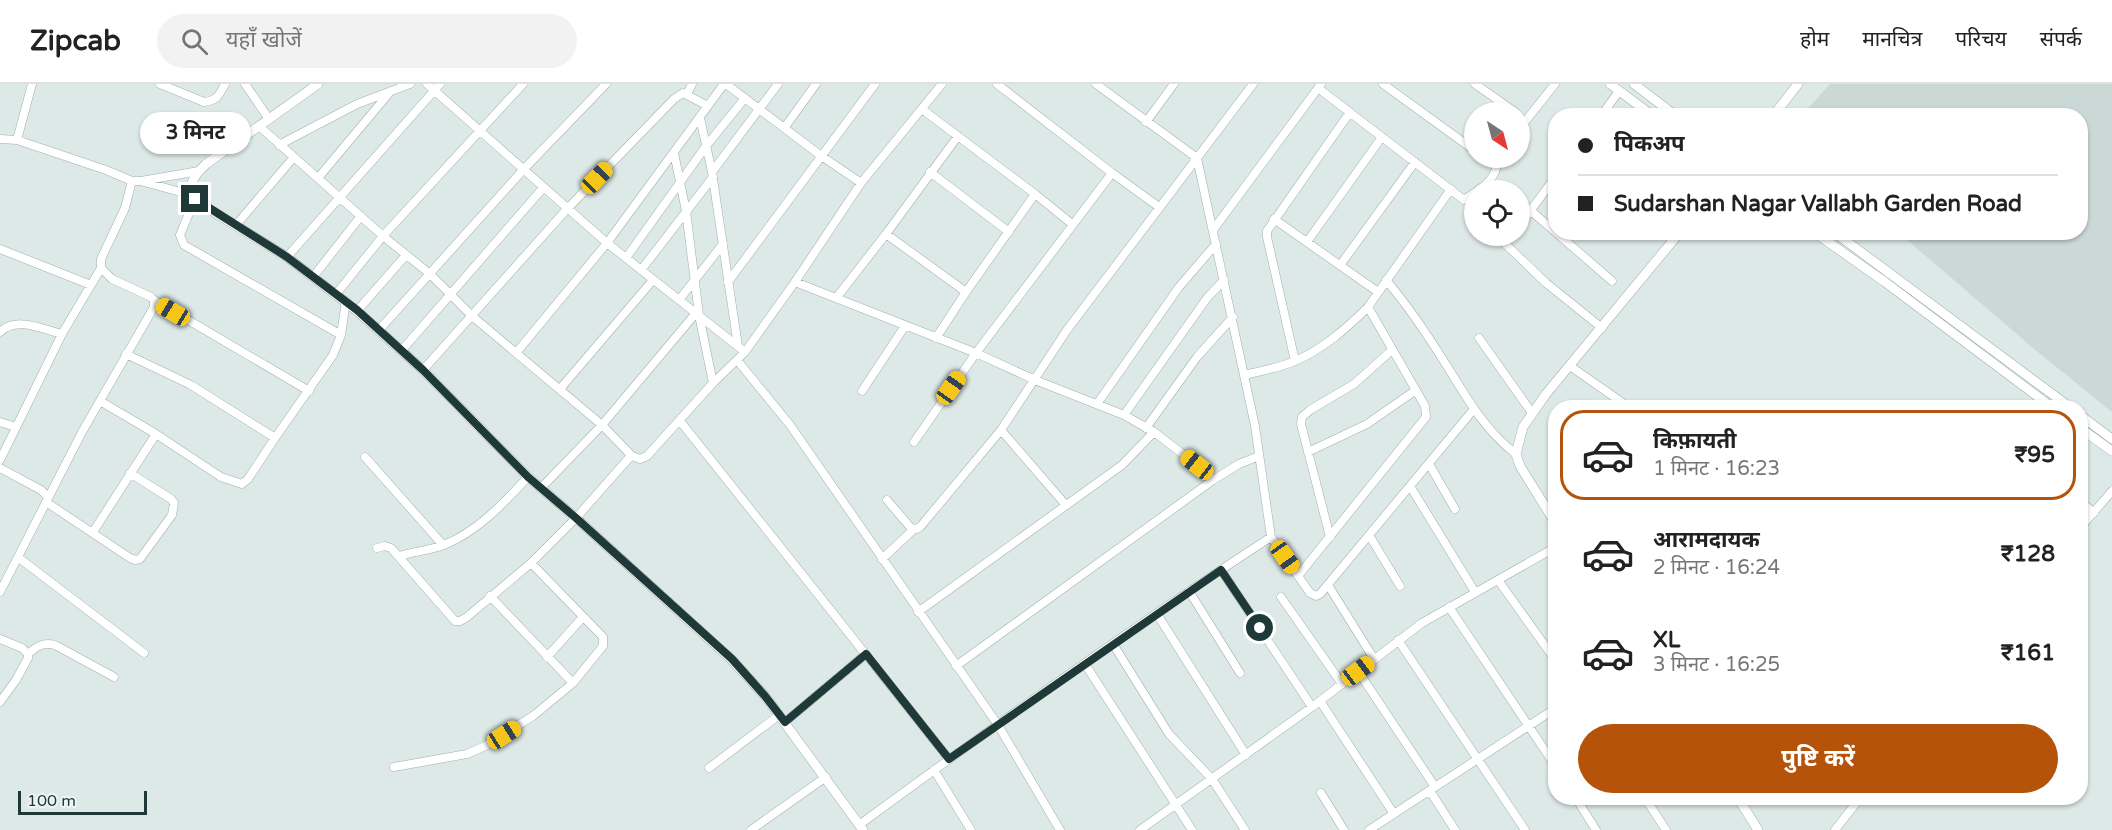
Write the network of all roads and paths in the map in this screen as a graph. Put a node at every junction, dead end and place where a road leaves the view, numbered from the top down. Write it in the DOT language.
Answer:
graph roads {
  1 [pos="32,84"];
  2 [pos="160,84"];
  3 [pos="225,84"];
  4 [pos="245,84"];
  5 [pos="318,84"];
  6 [pos="410,84"];
  7 [pos="427,84"];
  8 [pos="440,84"];
  9 [pos="523,84"];
  10 [pos="606,84"];
  11 [pos="692,84"];
  12 [pos="725,84"];
  13 [pos="778,84"];
  14 [pos="816,84"];
  15 [pos="875,84"];
  16 [pos="942,84"];
  17 [pos="997,84"];
  18 [pos="1096,84"];
  19 [pos="1174,84"];
  20 [pos="1252,84"];
  21 [pos="1383,84"];
  22 [pos="1475,84"];
  23 [pos="1555,84"];
  24 [pos="1610,84"];
  25 [pos="1634,84"];
  26 [pos="1796,85"];
  27 [pos="1320,86"];
  28 [pos="391,91"];
  29 [pos="433,91"];
  30 [pos="1619,91"];
  31 [pos="687,94"];
  32 [pos="745,98"];
  33 [pos="1501,102"];
  34 [pos="708,106"];
  35 [pos="759,108"];
  36 [pos="1607,108"];
  37 [pos="1642,108"];
  38 [pos="1666,108"];
  39 [pos="1779,108"];
  40 [pos="923,110"];
  41 [pos="1530,110"];
  42 [pos="1350,112"];
  43 [pos="700,118"];
  44 [pos="269,119"];
  45 [pos="1146,122"];
  46 [pos="259,126"];
  47 [pos="785,127"];
  48 [pos="478,131"];
  49 [pos="958,136"];
  50 [pos="1382,137"];
  51 [pos="0,139"];
  52 [pos="17,140"];
  53 [pos="1464,143"];
  54 [pos="279,145"];
  55 [pos="706,146"];
  56 [pos="674,153"];
  57 [pos="820,155"];
  58 [pos="294,157"];
  59 [pos="1197,158"];
  60 [pos="1415,162"];
  61 [pos="523,170"];
  62 [pos="199,171"];
  63 [pos="930,172"];
  64 [pos="1112,173"];
  65 [pos="713,175"];
  66 [pos="318,178"];
  67 [pos="136,181"];
  68 [pos="680,183"];
  69 [pos="861,183"];
  70 [pos="1548,186"];
  71 [pos="543,188"];
  72 [pos="1451,189"];
  73 [pos="1035,194"];
  74 [pos="194,197"];
  75 [pos="340,198"];
  76 [pos="1464,200"];
  77 [pos="1159,207"];
  78 [pos="567,209"];
  79 [pos="1530,210"];
  80 [pos="686,211"];
  81 [pos="361,216"];
  82 [pos="1274,219"];
  83 [pos="1072,224"];
  84 [pos="236,225"];
  85 [pos="1548,226"];
  86 [pos="1213,230"];
  87 [pos="1009,232"];
  88 [pos="886,234"];
  89 [pos="383,236"];
  90 [pos="1565,240"];
  91 [pos="1674,240"];
  92 [pos="1825,240"];
  93 [pos="1845,240"];
  94 [pos="1307,242"];
  95 [pos="607,243"];
  96 [pos="723,244"];
  97 [pos="1216,244"];
  98 [pos="1508,246"];
  99 [pos="0,249"];
  100 [pos="406,255"];
  101 [pos="287,257"];
  102 [pos="626,258"];
  103 [pos="1341,264"];
  104 [pos="100,268"];
  105 [pos="641,270"];
  106 [pos="430,274"];
  107 [pos="313,277"];
  108 [pos="653,279"];
  109 [pos="695,279"];
  110 [pos="1224,280"];
  111 [pos="1386,280"];
  112 [pos="1612,281"];
  113 [pos="728,282"];
  114 [pos="795,282"];
  115 [pos="91,285"];
  116 [pos="966,292"];
  117 [pos="1378,292"];
  118 [pos="336,294"];
  119 [pos="450,294"];
  120 [pos="837,297"];
  121 [pos="154,300"];
  122 [pos="679,300"];
  123 [pos="346,301"];
  124 [pos="1368,307"];
  125 [pos="357,310"];
  126 [pos="698,314"];
  127 [pos="472,316"];
  128 [pos="1233,317"];
  129 [pos="905,326"];
  130 [pos="1602,328"];
  131 [pos="379,330"];
  132 [pos="0,332"];
  133 [pos="62,334"];
  134 [pos="341,335"];
  135 [pos="936,338"];
  136 [pos="1479,338"];
  137 [pos="741,349"];
  138 [pos="402,350"];
  139 [pos="1392,350"];
  140 [pos="976,352"];
  141 [pos="516,353"];
  142 [pos="126,354"];
  143 [pos="737,360"];
  144 [pos="1295,361"];
  145 [pos="1570,366"];
  146 [pos="423,370"];
  147 [pos="1244,375"];
  148 [pos="1035,380"];
  149 [pos="713,383"];
  150 [pos="560,389"];
  151 [pos="1416,390"];
  152 [pos="309,391"];
  153 [pos="862,391"];
  154 [pos="1619,400"];
  155 [pos="2041,400"];
  156 [pos="2060,400"];
  157 [pos="100,401"];
  158 [pos="1097,404"];
  159 [pos="1474,409"];
  160 [pos="1532,413"];
  161 [pos="1124,415"];
  162 [pos="680,421"];
  163 [pos="2088,421"];
  164 [pos="0,422"];
  165 [pos="602,425"];
  166 [pos="16,428"];
  167 [pos="1146,428"];
  168 [pos="1001,430"];
  169 [pos="1154,432"];
  170 [pos="156,434"];
  171 [pos="2088,434"];
  172 [pos="275,438"];
  173 [pos="2112,439"];
  174 [pos="914,442"];
  175 [pos="2112,451"];
  176 [pos="1308,452"];
  177 [pos="1516,454"];
  178 [pos="632,456"];
  179 [pos="1260,456"];
  180 [pos="365,457"];
  181 [pos="0,460"];
  182 [pos="1429,464"];
  183 [pos="0,468"];
  184 [pos="130,473"];
  185 [pos="528,477"];
  186 [pos="1212,480"];
  187 [pos="1410,486"];
  188 [pos="541,488"];
  189 [pos="2112,491"];
  190 [pos="47,499"];
  191 [pos="887,500"];
  192 [pos="1065,504"];
  193 [pos="1455,508"];
  194 [pos="2088,508"];
  195 [pos="1548,511"];
  196 [pos="2094,513"];
  197 [pos="576,518"];
  198 [pos="2088,519"];
  199 [pos="914,529"];
  200 [pos="93,532"];
  201 [pos="1369,535"];
  202 [pos="1271,537"];
  203 [pos="1330,537"];
  204 [pos="443,545"];
  205 [pos="377,548"];
  206 [pos="1548,552"];
  207 [pos="399,556"];
  208 [pos="19,558"];
  209 [pos="882,559"];
  210 [pos="531,563"];
  211 [pos="1221,570"];
  212 [pos="1298,576"];
  213 [pos="1498,580"];
  214 [pos="1328,585"];
  215 [pos="1400,586"];
  216 [pos="0,590"];
  217 [pos="1189,591"];
  218 [pos="1476,592"];
  219 [pos="490,596"];
  220 [pos="1281,597"];
  221 [pos="1449,607"];
  222 [pos="918,612"];
  223 [pos="1157,614"];
  224 [pos="583,617"];
  225 [pos="0,639"];
  226 [pos="1398,640"];
  227 [pos="1113,644"];
  228 [pos="1548,650"];
  229 [pos="144,653"];
  230 [pos="28,654"];
  231 [pos="866,654"];
  232 [pos="547,657"];
  233 [pos="1374,659"];
  234 [pos="1085,664"];
  235 [pos="957,666"];
  236 [pos="1358,671"];
  237 [pos="1240,674"];
  238 [pos="114,677"];
  239 [pos="573,682"];
  240 [pos="1342,684"];
  241 [pos="1320,701"];
  242 [pos="0,702"];
  243 [pos="1312,707"];
  244 [pos="1548,713"];
  245 [pos="782,719"];
  246 [pos="998,724"];
  247 [pos="1529,726"];
  248 [pos="1246,755"];
  249 [pos="1548,755"];
  250 [pos="949,759"];
  251 [pos="1479,759"];
  252 [pos="394,767"];
  253 [pos="709,768"];
  254 [pos="934,770"];
  255 [pos="826,777"];
  256 [pos="1212,779"];
  257 [pos="1433,789"];
  258 [pos="1321,794"];
  259 [pos="1176,805"];
  260 [pos="1580,805"];
  261 [pos="1650,805"];
  262 [pos="1742,805"];
  263 [pos="1855,805"];
  264 [pos="1394,814"];
  265 [pos="861,827"];
  266 [pos="751,830"];
  267 [pos="971,830"];
  268 [pos="1060,830"];
  269 [pos="1140,830"];
  270 [pos="1192,830"];
  271 [pos="1245,830"];
  272 [pos="1344,830"];
  273 [pos="1369,830"];
  274 [pos="1455,830"];
  275 [pos="1525,830"];
  276 [pos="1596,830"];
  277 [pos="1666,830"];
  278 [pos="1758,830"];
  279 [pos="1835,830"];
  1 -- 52 [label="street"];
  2 -- 3 [label="street"];
  4 -- 44 [label="street"];
  5 -- 44 [label="street"];
  6 -- 28 [label="street"];
  7 -- 29 [label="street"];
  8 -- 29 [label="street"];
  9 -- 48 [label="street"];
  10 -- 61 [label="street"];
  11 -- 31 [label="street"];
  12 -- 32 [label="street"];
  12 -- 34 [label="street"];
  13 -- 35 [label="street"];
  14 -- 47 [label="street"];
  15 -- 57 [label="street"];
  16 -- 40 [label="street"];
  17 -- 64 [label="street"];
  18 -- 45 [label="street"];
  19 -- 45 [label="street"];
  20 -- 59 [label="street"];
  21 -- 53 [label="street"];
  22 -- 33 [label="street"];
  23 -- 41 [label="street"];
  24 -- 30 [label="street"];
  25 -- 38 [label="street"];
  26 -- 39 [label="street"];
  27 -- 42 [label="street"];
  27 -- 86 [label="street"];
  28 -- 54 [label="street"];
  28 -- 66 [label="street"];
  29 -- 48 [label="street"];
  29 -- 75 [label="street"];
  30 -- 36 [label="street"];
  30 -- 37 [label="street"];
  31 -- 34 [label="street"];
  31 -- 78 [label="street"];
  32 -- 35 [label="street"];
  32 -- 55 [label="street"];
  34 -- 43 [label="street"];
  35 -- 47 [label="street"];
  35 -- 65 [label="street"];
  40 -- 49 [label="street"];
  40 -- 69 [label="street"];
  42 -- 50 [label="street"];
  42 -- 82 [label="street"];
  43 -- 55 [label="street"];
  43 -- 56 [label="street"];
  44 -- 46 [label="street"];
  45 -- 59 [label="street"];
  46 -- 54 [label="street"];
  46 -- 62 [label="street"];
  47 -- 57 [label="street"];
  48 -- 61 [label="street"];
  48 -- 89 [label="street"];
  49 -- 63 [label="street"];
  49 -- 73 [label="street"];
  50 -- 60 [label="street"];
  50 -- 94 [label="street"];
  51 -- 52 [label="street"];
  52 -- 67 [label="street"];
  54 -- 58 [label="street"];
  55 -- 65 [label="street"];
  55 -- 68 [label="street"];
  56 -- 68 [label="street"];
  56 -- 95 [label="street"];
  57 -- 69 [label="street"];
  57 -- 113 [label="street"];
  58 -- 66 [label="street"];
  58 -- 84 [label="street"];
  59 -- 77 [label="street"];
  59 -- 86 [label="street"];
  60 -- 72 [label="street"];
  60 -- 103 [label="street"];
  61 -- 71 [label="street"];
  61 -- 106 [label="street"];
  62 -- 67 [label="street"];
  62 -- 74 [label="street"];
  63 -- 87 [label="street"];
  63 -- 88 [label="street"];
  64 -- 77 [label="street"];
  64 -- 83 [label="street"];
  65 -- 80 [label="street"];
  65 -- 96 [label="street"];
  66 -- 75 [label="street"];
  67 -- 74 [label="street"];
  67 -- 104 [label="street"];
  68 -- 80 [label="street"];
  68 -- 102 [label="street"];
  69 -- 114 [label="street"];
  70 -- 79 [label="street"];
  71 -- 78 [label="street"];
  71 -- 119 [label="street"];
  72 -- 76 [label="street"];
  72 -- 111 [label="street"];
  73 -- 83 [label="street"];
  73 -- 87 [label="street"];
  74 -- 84 [label="street"];
  74 -- 134 [label="street"];
  75 -- 81 [label="street"];
  75 -- 101 [label="street"];
  77 -- 148 [label="street"];
  78 -- 95 [label="street"];
  78 -- 127 [label="street"];
  79 -- 85 [label="street"];
  80 -- 105 [label="street"];
  80 -- 109 [label="street"];
  81 -- 89 [label="street"];
  81 -- 107 [label="street"];
  82 -- 94 [label="street"];
  82 -- 144 [label="street"];
  83 -- 140 [label="street"];
  84 -- 101 [label="street"];
  86 -- 97 [label="street"];
  87 -- 116 [label="street"];
  88 -- 116 [label="street"];
  88 -- 120 [label="street"];
  89 -- 100 [label="street"];
  89 -- 118 [label="street"];
  90 -- 112 [label="street"];
  91 -- 130 [label="street"];
  92 -- 155 [label="street"];
  93 -- 156 [label="street"];
  94 -- 103 [label="street"];
  95 -- 102 [label="street"];
  95 -- 141 [label="street"];
  96 -- 109 [label="street"];
  96 -- 113 [label="street"];
  97 -- 110 [label="street"];
  97 -- 158 [label="street"];
  98 -- 130 [label="street"];
  99 -- 115 [label="street"];
  100 -- 106 [label="street"];
  100 -- 125 [label="street"];
  101 -- 107 [label="street"];
  102 -- 105 [label="street"];
  103 -- 117 [label="street"];
  104 -- 115 [label="street"];
  104 -- 121 [label="street"];
  105 -- 108 [label="street"];
  106 -- 119 [label="street"];
  106 -- 131 [label="street"];
  107 -- 118 [label="street"];
  108 -- 122 [label="street"];
  108 -- 150 [label="street"];
  109 -- 122 [label="street"];
  109 -- 126 [label="street"];
  110 -- 128 [label="street"];
  110 -- 161 [label="street"];
  111 -- 117 [label="street"];
  111 -- 159 [label="street"];
  113 -- 137 [label="street"];
  114 -- 120 [label="street"];
  114 -- 137 [label="street"];
  115 -- 133 [label="street"];
  116 -- 135 [label="street"];
  117 -- 124 [label="street"];
  118 -- 123 [label="street"];
  119 -- 127 [label="street"];
  119 -- 138 [label="street"];
  120 -- 129 [label="street"];
  121 -- 142 [label="street"];
  121 -- 152 [label="street"];
  122 -- 126 [label="street"];
  123 -- 125 [label="street"];
  123 -- 134 [label="street"];
  124 -- 139 [label="street"];
  124 -- 144 [label="street"];
  125 -- 131 [label="street"];
  126 -- 137 [label="street"];
  126 -- 149 [label="street"];
  126 -- 165 [label="street"];
  127 -- 141 [label="street"];
  127 -- 146 [label="street"];
  128 -- 147 [label="street"];
  128 -- 167 [label="street"];
  129 -- 135 [label="street"];
  129 -- 153 [label="street"];
  130 -- 145 [label="street"];
  131 -- 138 [label="street"];
  132 -- 133 [label="street"];
  133 -- 166 [label="street"];
  134 -- 152 [label="street"];
  135 -- 140 [label="street"];
  136 -- 160 [label="street"];
  137 -- 143 [label="street"];
  138 -- 146 [label="street"];
  139 -- 151 [label="street"];
  139 -- 176 [label="street"];
  140 -- 148 [label="street"];
  140 -- 174 [label="street"];
  141 -- 150 [label="street"];
  142 -- 157 [label="street"];
  142 -- 172 [label="street"];
  143 -- 149 [label="street"];
  143 -- 209 [label="street"];
  144 -- 147 [label="street"];
  145 -- 154 [label="street"];
  145 -- 160 [label="street"];
  146 -- 185 [label="street"];
  147 -- 179 [label="street"];
  148 -- 158 [label="street"];
  148 -- 168 [label="street"];
  149 -- 162 [label="street"];
  150 -- 165 [label="street"];
  151 -- 176 [label="street"];
  151 -- 203 [label="street"];
  152 -- 172 [label="street"];
  157 -- 170 [label="street"];
  157 -- 190 [label="street"];
  158 -- 161 [label="street"];
  159 -- 177 [label="street"];
  159 -- 182 [label="street"];
  160 -- 177 [label="street"];
  161 -- 167 [label="street"];
  162 -- 178 [label="street"];
  162 -- 231 [label="street"];
  163 -- 173 [label="street"];
  164 -- 166 [label="street"];
  165 -- 178 [label="street"];
  165 -- 188 [label="street"];
  166 -- 181 [label="street"];
  167 -- 169 [label="street"];
  168 -- 192 [label="street"];
  168 -- 199 [label="street"];
  169 -- 186 [label="street"];
  169 -- 192 [label="street"];
  170 -- 172 [label="street"];
  170 -- 184 [label="street"];
  171 -- 175 [label="street"];
  176 -- 203 [label="street"];
  177 -- 195 [label="street"];
  178 -- 197 [label="street"];
  179 -- 186 [label="street"];
  179 -- 202 [label="street"];
  180 -- 204 [label="street"];
  182 -- 187 [label="street"];
  182 -- 193 [label="street"];
  183 -- 190 [label="street"];
  184 -- 200 [label="street"];
  184 -- 200 [label="street"];
  185 -- 188 [label="street"];
  185 -- 204 [label="street"];
  186 -- 235 [label="street"];
  187 -- 201 [label="street"];
  187 -- 218 [label="street"];
  188 -- 197 [label="street"];
  189 -- 196 [label="street"];
  190 -- 200 [label="street"];
  190 -- 208 [label="street"];
  191 -- 199 [label="street"];
  192 -- 222 [label="street"];
  194 -- 196 [label="street"];
  196 -- 198 [label="street"];
  197 -- 210 [label="street"];
  197 -- 245 [label="street"];
  199 -- 209 [label="street"];
  201 -- 214 [label="street"];
  201 -- 215 [label="street"];
  202 -- 211 [label="street"];
  202 -- 212 [label="street"];
  203 -- 212 [label="street"];
  204 -- 207 [label="street"];
  205 -- 207 [label="street"];
  206 -- 213 [label="street"];
  207 -- 219 [label="street"];
  208 -- 216 [label="street"];
  208 -- 229 [label="street"];
  209 -- 222 [label="street"];
  210 -- 219 [label="street"];
  210 -- 224 [label="street"];
  211 -- 217 [label="street"];
  211 -- 243 [label="street"];
  212 -- 214 [label="street"];
  213 -- 218 [label="street"];
  213 -- 228 [label="street"];
  214 -- 233 [label="street"];
  217 -- 223 [label="street"];
  217 -- 237 [label="street"];
  218 -- 221 [label="street"];
  219 -- 232 [label="street"];
  220 -- 240 [label="street"];
  221 -- 226 [label="street"];
  221 -- 247 [label="street"];
  222 -- 235 [label="street"];
  223 -- 227 [label="street"];
  223 -- 248 [label="street"];
  224 -- 232 [label="street"];
  224 -- 239 [label="street"];
  225 -- 230 [label="street"];
  226 -- 233 [label="street"];
  226 -- 251 [label="street"];
  227 -- 234 [label="street"];
  227 -- 256 [label="street"];
  230 -- 238 [label="street"];
  230 -- 242 [label="street"];
  231 -- 245 [label="street"];
  231 -- 250 [label="street"];
  232 -- 239 [label="street"];
  233 -- 236 [label="street"];
  234 -- 246 [label="street"];
  234 -- 259 [label="street"];
  235 -- 246 [label="street"];
  236 -- 240 [label="street"];
  236 -- 257 [label="street"];
  239 -- 252 [label="street"];
  240 -- 241 [label="street"];
  241 -- 243 [label="street"];
  241 -- 264 [label="street"];
  243 -- 248 [label="street"];
  244 -- 247 [label="street"];
  245 -- 253 [label="street"];
  245 -- 255 [label="street"];
  246 -- 250 [label="street"];
  246 -- 268 [label="street"];
  247 -- 249 [label="street"];
  247 -- 251 [label="street"];
  248 -- 256 [label="street"];
  250 -- 254 [label="street"];
  251 -- 257 [label="street"];
  251 -- 275 [label="street"];
  254 -- 265 [label="street"];
  254 -- 267 [label="street"];
  255 -- 265 [label="street"];
  255 -- 266 [label="street"];
  256 -- 259 [label="street"];
  256 -- 271 [label="street"];
  257 -- 264 [label="street"];
  257 -- 274 [label="street"];
  258 -- 272 [label="street"];
  259 -- 269 [label="street"];
  259 -- 270 [label="street"];
  260 -- 276 [label="street"];
  261 -- 277 [label="street"];
  262 -- 278 [label="street"];
  263 -- 279 [label="street"];
  264 -- 273 [label="street"];
}
